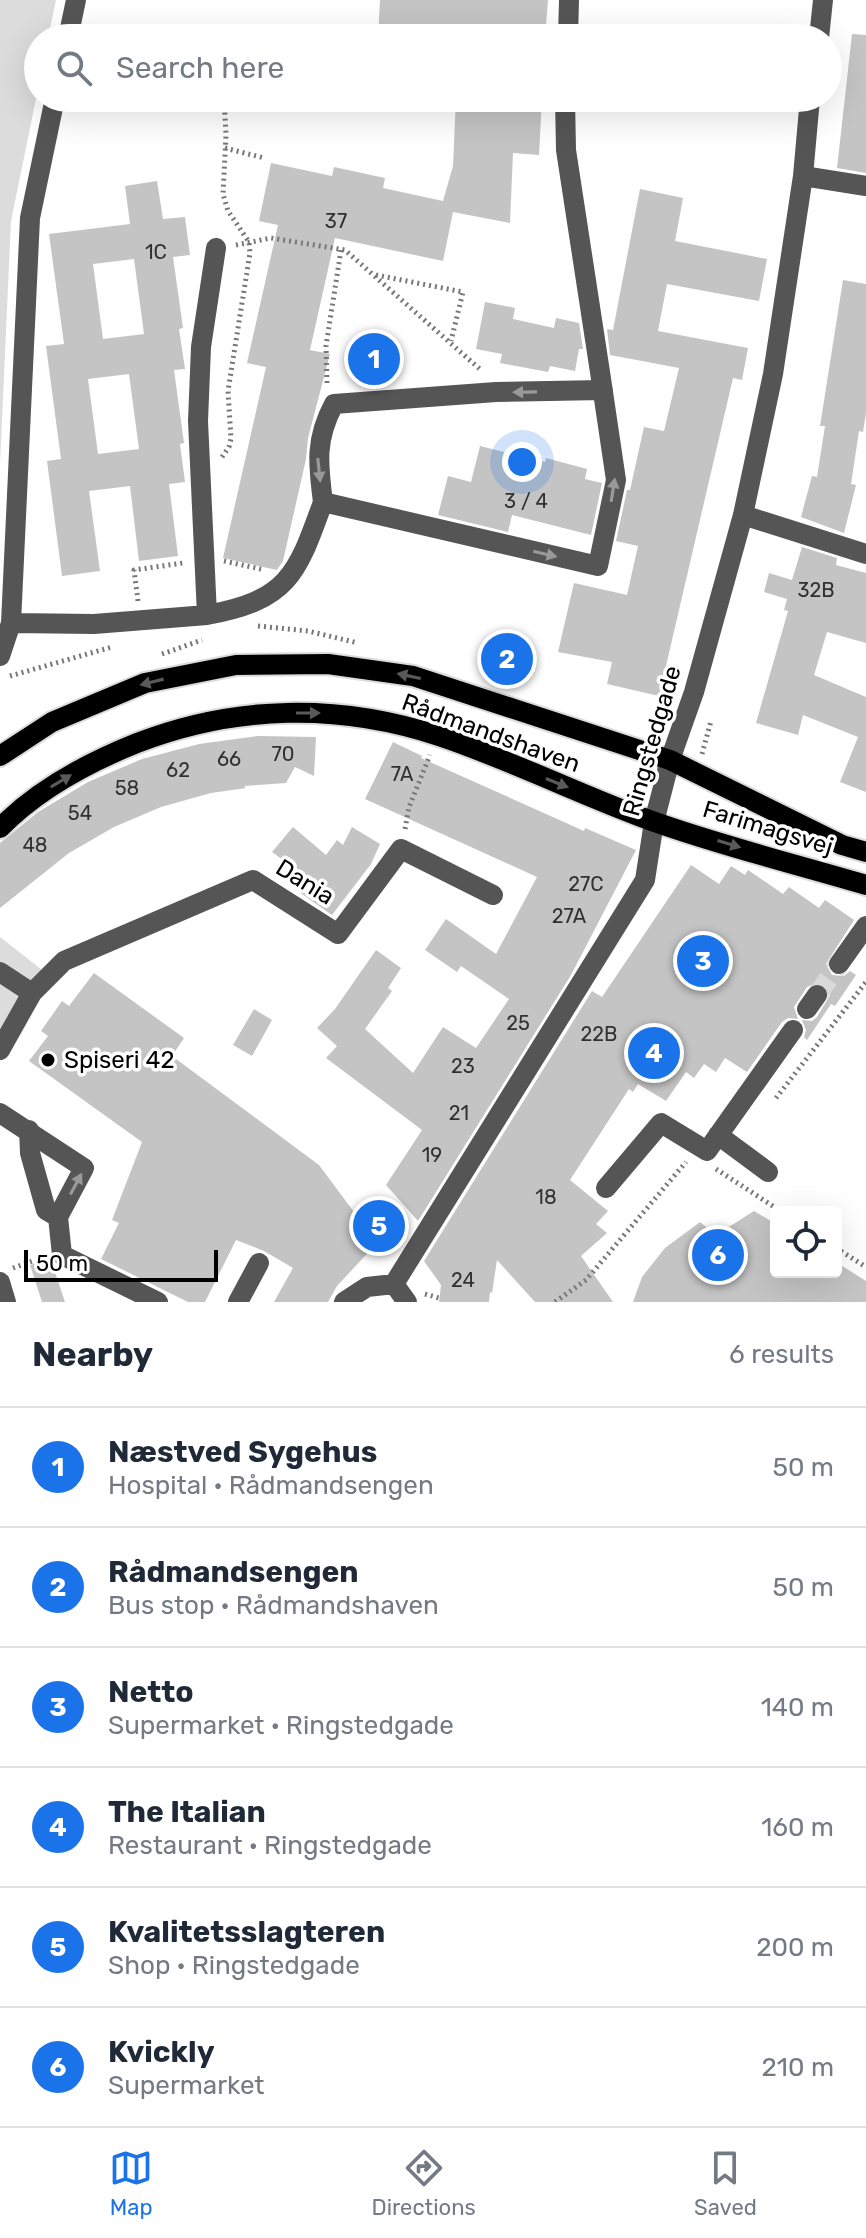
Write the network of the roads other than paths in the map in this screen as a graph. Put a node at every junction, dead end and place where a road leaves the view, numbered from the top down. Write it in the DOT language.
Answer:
graph roads {
  1 [pos="76,0"];
  2 [pos="569,0"];
  3 [pos="809,0"];
  4 [pos="823,0"];
  5 [pos="71,24"];
  6 [pos="568,24"];
  7 [pos="810,24"];
  8 [pos="820,24"];
  9 [pos="52,112"];
  10 [pos="565,112"];
  11 [pos="809,112"];
  12 [pos="803,176"];
  13 [pos="866,186"];
  14 [pos="216,248"];
  15 [pos="603,390"];
  16 [pos="323,502"];
  17 [pos="743,515"];
  18 [pos="866,554"];
  19 [pos="207,615"];
  20 [pos="11,623"];
  21 [pos="0,656"];
  22 [pos="0,756"];
  23 [pos="670,760"];
  24 [pos="654,822"];
  25 [pos="0,828"];
  26 [pos="866,851"];
  27 [pos="866,885"];
  28 [pos="493,895"];
  29 [pos="866,926"];
  30 [pos="839,964"];
  31 [pos="0,972"];
  32 [pos="32,993"];
  33 [pos="793,1030"];
  34 [pos="1,1044"];
  35 [pos="0,1113"];
  36 [pos="29,1130"];
  37 [pos="718,1135"];
  38 [pos="768,1172"];
  39 [pos="606,1188"];
  40 [pos="58,1217"];
  41 [pos="259,1263"];
  42 [pos="0,1282"];
  43 [pos="394,1284"];
  44 [pos="6,1302"];
  45 [pos="158,1302"];
  46 [pos="238,1302"];
  47 [pos="344,1302"];
  48 [pos="407,1302"];
  1 -- 5 [label="street"];
  2 -- 6 [label="street"];
  3 -- 7 [label="street"];
  4 -- 8 [label="street"];
  9 -- 20 [label="street"];
  10 -- 15 [label="street"];
  11 -- 12 [label="street, Ringstedgade"];
  12 -- 13 [label="street"];
  12 -- 17 [label="street, Ringstedgade"];
  14 -- 19 [label="street"];
  15 -- 16 [label="street, one-way"];
  16 -- 15 [label="street, one-way"];
  16 -- 19 [label="street"];
  17 -- 18 [label="street"];
  17 -- 23 [label="street, Ringstedgade"];
  19 -- 20 [label="street"];
  20 -- 21 [label="street"];
  23 -- 22 [label="main road, Rådmandshaven, one-way"];
  23 -- 24 [label="street, Ringstedgade"];
  23 -- 26 [label="main road, Farimagsvej"];
  25 -- 24 [label="main road, Rådmandshaven, one-way"];
  24 -- 27 [label="main road, Farimagsvej, one-way"];
  24 -- 43 [label="street, Ringstedgade"];
  28 -- 32 [label="street, Dania"];
  29 -- 30 [label="street"];
  31 -- 32 [label="street"];
  32 -- 34 [label="street, Dania"];
  33 -- 37 [label="street"];
  35 -- 36 [label="street"];
  36 -- 40 [label="street"];
  40 -- 36 [label="street, one-way"];
  37 -- 38 [label="street"];
  37 -- 39 [label="street"];
  40 -- 45 [label="street"];
  41 -- 46 [label="street"];
  42 -- 44 [label="street"];
  43 -- 47 [label="street"];
  43 -- 48 [label="street"];
}
